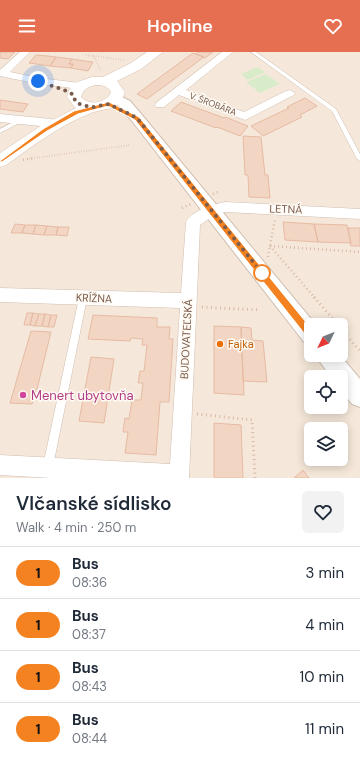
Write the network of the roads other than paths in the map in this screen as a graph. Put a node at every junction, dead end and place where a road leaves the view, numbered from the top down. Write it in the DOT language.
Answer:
graph roads {
  1 [pos="25,52"];
  2 [pos="156,52"];
  3 [pos="228,52"];
  4 [pos="253,52"];
  5 [pos="1,74"];
  6 [pos="110,89"];
  7 [pos="178,91"];
  8 [pos="290,93"];
  9 [pos="77,94"];
  10 [pos="160,105"];
  11 [pos="93,107"];
  12 [pos="0,118"];
  13 [pos="19,121"];
  14 [pos="48,127"];
  15 [pos="0,131"];
  16 [pos="360,159"];
  17 [pos="0,160"];
  18 [pos="212,210"];
  19 [pos="360,214"];
  20 [pos="0,295"];
  21 [pos="83,298"];
  22 [pos="193,304"];
  23 [pos="304,326"];
  24 [pos="333,362"];
  25 [pos="360,396"];
  26 [pos="0,465"];
  27 [pos="47,468"];
  28 [pos="179,477"];
  1 -- 5 [label="street"];
  2 -- 6 [label="main road"];
  3 -- 7 [label="street, V. ŠROBÁRA"];
  4 -- 16 [label="lane"];
  5 -- 9 [label="street"];
  6 -- 9 [label="main road"];
  6 -- 11 [label="main road"];
  6 -- 18 [label="street"];
  7 -- 8 [label="street, V. ŠROBÁRA"];
  7 -- 10 [label="street, V. ŠROBÁRA"];
  9 -- 11 [label="main road"];
  9 -- 14 [label="main road"];
  11 -- 14 [label="main road"];
  12 -- 13 [label="street"];
  13 -- 14 [label="street"];
  13 -- 15 [label="lane"];
  14 -- 17 [label="main road"];
  18 -- 19 [label="street, LETNÁ"];
  18 -- 22 [label="street, BUDOVATEĽSKÁ"];
  18 -- 23 [label="street"];
  20 -- 21 [label="street, KRÍŽNA"];
  21 -- 22 [label="street, KRÍŽNA"];
  21 -- 27 [label="lane"];
  22 -- 28 [label="street, BUDOVATEĽSKÁ"];
  24 -- 25 [label="street"];
  26 -- 27 [label="street"];
  27 -- 28 [label="street"];
}
